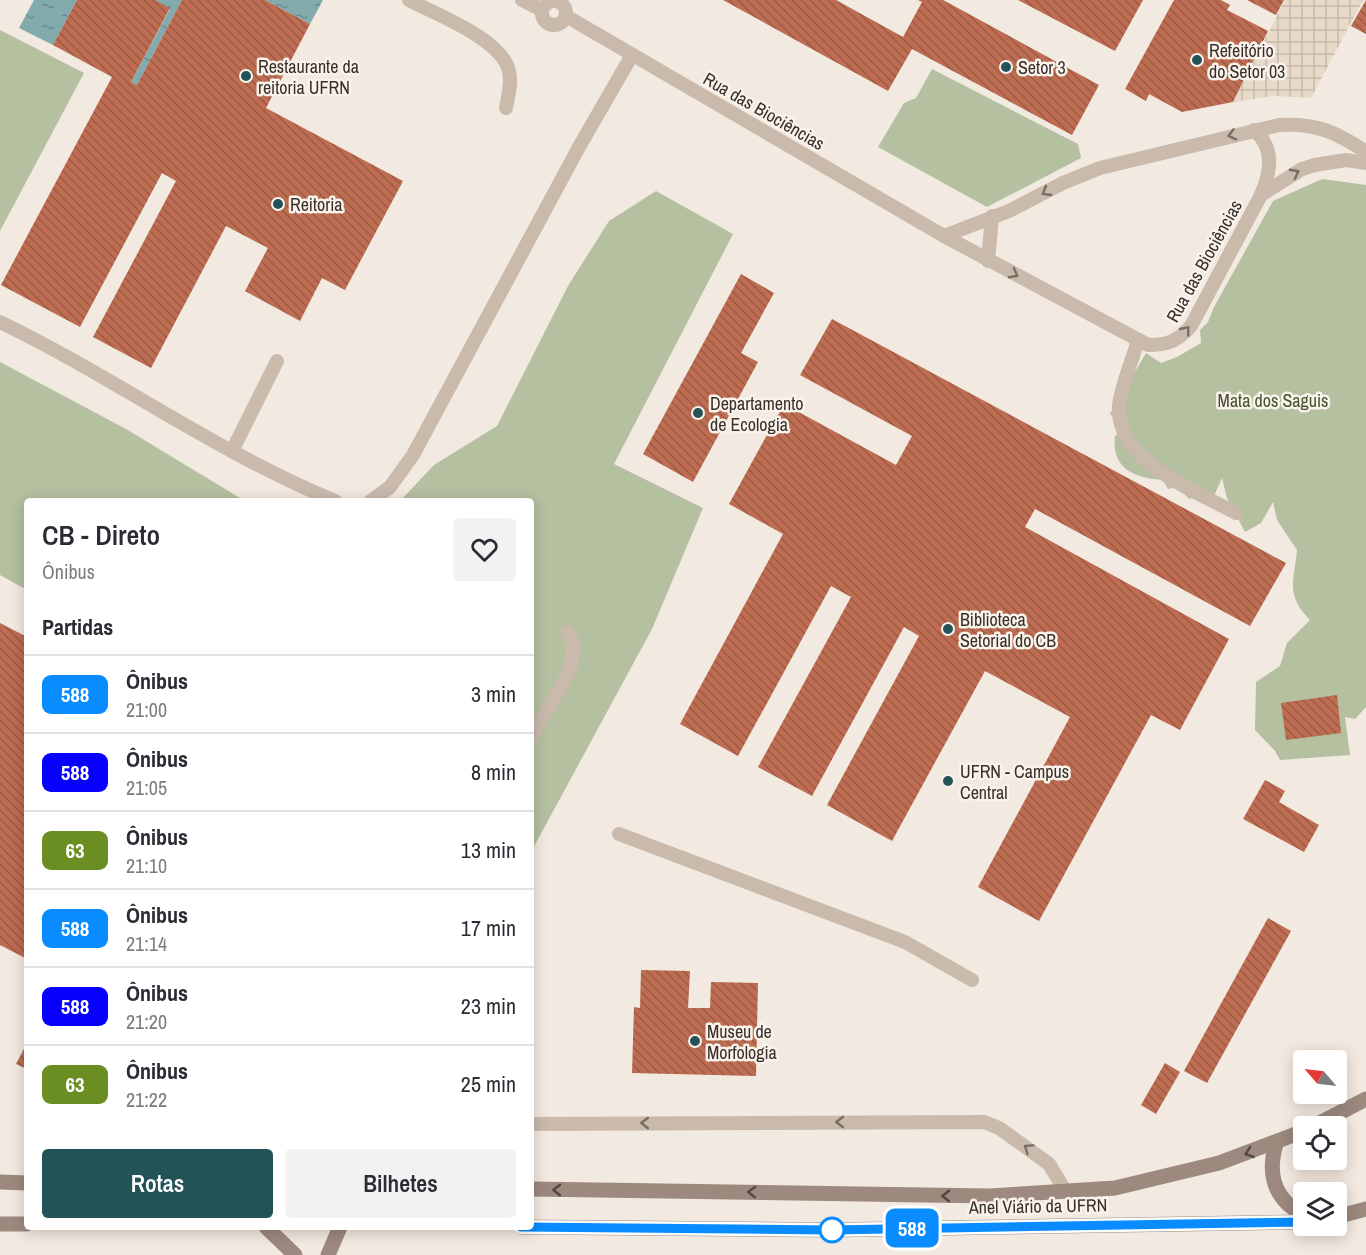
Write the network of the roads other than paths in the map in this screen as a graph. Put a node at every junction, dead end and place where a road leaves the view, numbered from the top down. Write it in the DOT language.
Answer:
graph roads {
  1 [pos="409,0"];
  2 [pos="522,0"];
  3 [pos="563,6"];
  4 [pos="542,10"];
  5 [pos="632,55"];
  6 [pos="506,108"];
  7 [pos="1254,130"];
  8 [pos="1366,152"];
  9 [pos="1366,163"];
  10 [pos="1261,195"];
  11 [pos="992,216"];
  12 [pos="944,236"];
  13 [pos="988,261"];
  14 [pos="0,322"];
  15 [pos="1138,340"];
  16 [pos="277,361"];
  17 [pos="232,451"];
  18 [pos="328,498"];
  19 [pos="374,498"];
  20 [pos="1236,513"];
  21 [pos="567,632"];
  22 [pos="534,733"];
  23 [pos="619,834"];
  24 [pos="972,980"];
  25 [pos="1366,1099"];
  26 [pos="1333,1116"];
  27 [pos="534,1124"];
  28 [pos="1293,1136"];
  29 [pos="1276,1144"];
  30 [pos="0,1182"];
  31 [pos="24,1183"];
  32 [pos="534,1189"];
  33 [pos="1066,1192"];
  34 [pos="1293,1208"];
  35 [pos="1366,1209"];
  36 [pos="1347,1214"];
  37 [pos="1293,1222"];
  38 [pos="0,1224"];
  39 [pos="24,1224"];
  40 [pos="534,1227"];
  41 [pos="269,1230"];
  42 [pos="339,1230"];
  43 [pos="295,1255"];
  44 [pos="328,1255"];
  1 -- 6 [label="lane"];
  2 -- 4 [label="lane"];
  3 -- 4 [label="lane"];
  3 -- 4 [label="lane"];
  3 -- 5 [label="lane, Rua das Biociências"];
  5 -- 12 [label="lane, Rua das Biociências"];
  5 -- 19 [label="lane"];
  7 -- 8 [label="lane"];
  7 -- 10 [label="lane"];
  7 -- 11 [label="lane, one-way"];
  10 -- 9 [label="lane, Rua das Biociências, one-way"];
  15 -- 10 [label="lane, Rua das Biociências, one-way"];
  11 -- 12 [label="lane"];
  11 -- 13 [label="lane"];
  12 -- 13 [label="lane, Rua das Biociências"];
  13 -- 15 [label="lane, Rua das Biociências, one-way"];
  14 -- 17 [label="lane"];
  15 -- 20 [label="lane"];
  16 -- 17 [label="lane"];
  17 -- 18 [label="lane"];
  21 -- 22 [label="lane"];
  23 -- 24 [label="lane"];
  25 -- 26 [label="main road"];
  33 -- 27 [label="lane, one-way"];
  28 -- 29 [label="main road, Anel Viário da UFRN"];
  29 -- 33 [label="main road, Anel Viário da UFRN, one-way"];
  29 -- 34 [label="main road"];
  30 -- 31 [label="main road"];
  33 -- 32 [label="main road, Anel Viário da UFRN, one-way"];
  35 -- 36 [label="main road"];
  37 -- 40 [label="main road, Anel Viário da UFRN"];
  38 -- 39 [label="main road"];
  41 -- 43 [label="main road"];
  42 -- 44 [label="main road"];
}
